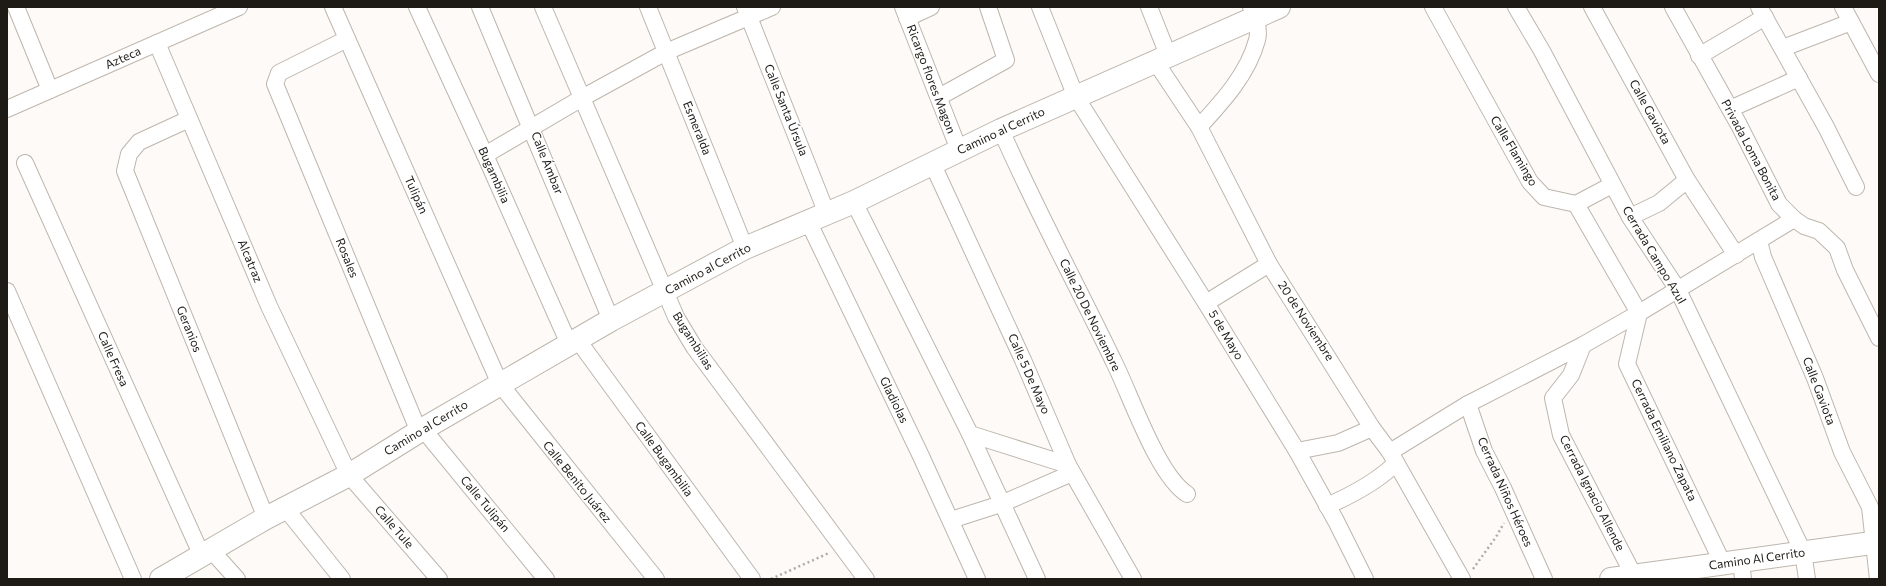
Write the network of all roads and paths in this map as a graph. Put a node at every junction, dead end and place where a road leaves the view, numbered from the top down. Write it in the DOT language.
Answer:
graph roads {
  1 [pos="16,7"];
  2 [pos="239,7"];
  3 [pos="333,7"];
  4 [pos="417,7"];
  5 [pos="480,7"];
  6 [pos="543,7"];
  7 [pos="648,7"];
  8 [pos="772,7"];
  9 [pos="931,7"];
  10 [pos="988,7"];
  11 [pos="1040,7"];
  12 [pos="1149,7"];
  13 [pos="1279,7"];
  14 [pos="1433,7"];
  15 [pos="1516,7"];
  16 [pos="1592,7"];
  17 [pos="1673,7"];
  18 [pos="1843,7"];
  19 [pos="747,12"];
  20 [pos="905,12"];
  21 [pos="1253,12"];
  22 [pos="1762,12"];
  23 [pos="1851,22"];
  24 [pos="347,39"];
  25 [pos="157,43"];
  26 [pos="1783,48"];
  27 [pos="666,52"];
  28 [pos="1699,56"];
  29 [pos="1161,58"];
  30 [pos="1879,74"];
  31 [pos="1799,78"];
  32 [pos="50,90"];
  33 [pos="938,97"];
  34 [pos="1076,97"];
  35 [pos="582,98"];
  36 [pos="7,109"];
  37 [pos="1730,109"];
  38 [pos="189,119"];
  39 [pos="1198,127"];
  40 [pos="532,128"];
  41 [pos="1001,130"];
  42 [pos="959,150"];
  43 [pos="485,155"];
  44 [pos="25,163"];
  45 [pos="933,165"];
  46 [pos="1687,180"];
  47 [pos="1612,185"];
  48 [pos="1856,187"];
  49 [pos="854,202"];
  50 [pos="1576,204"];
  51 [pos="1630,217"];
  52 [pos="818,218"];
  53 [pos="1794,219"];
  54 [pos="1759,241"];
  55 [pos="745,248"];
  56 [pos="1736,255"];
  57 [pos="1269,264"];
  58 [pos="1678,290"];
  59 [pos="7,291"];
  60 [pos="666,292"];
  61 [pos="1206,303"];
  62 [pos="1639,313"];
  63 [pos="611,320"];
  64 [pos="1879,338"];
  65 [pos="573,342"];
  66 [pos="1583,345"];
  67 [pos="500,384"];
  68 [pos="1468,404"];
  69 [pos="1372,428"];
  70 [pos="421,430"];
  71 [pos="970,434"];
  72 [pos="1297,451"];
  73 [pos="1393,457"];
  74 [pos="1070,469"];
  75 [pos="349,475"];
  76 [pos="1187,494"];
  77 [pos="1001,504"];
  78 [pos="1327,506"];
  79 [pos="286,508"];
  80 [pos="1512,508"];
  81 [pos="266,518"];
  82 [pos="951,520"];
  83 [pos="1877,542"];
  84 [pos="842,547"];
  85 [pos="1803,552"];
  86 [pos="206,553"];
  87 [pos="1736,568"];
  88 [pos="1691,574"];
  89 [pos="1466,576"];
  90 [pos="1621,578"];
  91 [pos="133,579"];
  92 [pos="161,579"];
  93 [pos="237,579"];
  94 [pos="342,579"];
  95 [pos="439,579"];
  96 [pos="546,579"];
  97 [pos="656,579"];
  98 [pos="752,579"];
  99 [pos="771,579"];
  100 [pos="866,579"];
  101 [pos="977,579"];
  102 [pos="1037,579"];
  103 [pos="1133,579"];
  104 [pos="1365,579"];
  105 [pos="1544,579"];
  106 [pos="1611,579"];
  107 [pos="1807,579"];
  108 [pos="1878,579"];
  1 -- 32 [label="street"];
  2 -- 25 [label="street, Azteca"];
  3 -- 24 [label="street, Tulipán"];
  4 -- 43 [label="street, Bugambilia"];
  5 -- 40 [label="street, Calle Ámbar"];
  6 -- 35 [label="street, Bugambilias"];
  7 -- 27 [label="street, Esmeralda"];
  8 -- 19 [label="street"];
  9 -- 20 [label="street"];
  10 -- 33 [label="street"];
  11 -- 34 [label="street, 5 de Mayo"];
  12 -- 29 [label="street, 20 de Noviembre"];
  13 -- 21 [label="main road, Camino al Cerrito"];
  14 -- 50 [label="street, Calle Flamingo"];
  15 -- 47 [label="street, Cerrada Campo Azul"];
  16 -- 46 [label="street, Calle Gaviota"];
  17 -- 28 [label="street, Privada Loma Bonita"];
  18 -- 23 [label="street"];
  19 -- 27 [label="street"];
  19 -- 52 [label="street, Calle Santa Úrsula"];
  20 -- 33 [label="street, Ricargo flores Magon"];
  21 -- 29 [label="main road, Camino al Cerrito"];
  21 -- 39 [label="street"];
  22 -- 26 [label="street"];
  22 -- 28 [label="street"];
  23 -- 26 [label="street"];
  23 -- 30 [label="street"];
  24 -- 67 [label="street, Tulipán"];
  24 -- 70 [label="street, Rosales"];
  25 -- 32 [label="street, Azteca"];
  25 -- 38 [label="street, Alcatraz"];
  26 -- 31 [label="street"];
  27 -- 35 [label="street"];
  27 -- 55 [label="street, Esmeralda"];
  28 -- 37 [label="street, Privada Loma Bonita"];
  29 -- 34 [label="main road, Camino al Cerrito"];
  29 -- 39 [label="street, 20 de Noviembre"];
  31 -- 37 [label="street"];
  31 -- 48 [label="street"];
  32 -- 36 [label="street, Azteca"];
  33 -- 42 [label="street, Ricargo flores Magon"];
  34 -- 41 [label="main road, Camino al Cerrito"];
  34 -- 61 [label="street, 5 de Mayo"];
  35 -- 40 [label="street"];
  35 -- 60 [label="street, Bugambilias"];
  37 -- 53 [label="street, Privada Loma Bonita"];
  38 -- 75 [label="street, Alcatraz"];
  38 -- 81 [label="street, Geranios"];
  39 -- 57 [label="street, 20 de Noviembre"];
  40 -- 43 [label="street"];
  40 -- 63 [label="street, Calle Ámbar"];
  41 -- 42 [label="main road, Camino al Cerrito"];
  41 -- 76 [label="street, Calle 20 De Noviembre"];
  42 -- 45 [label="main road, Camino al Cerrito"];
  43 -- 65 [label="street, Bugambilia"];
  44 -- 86 [label="street, Calle Fresa"];
  45 -- 49 [label="main road, Camino al Cerrito"];
  45 -- 74 [label="street, Calle 5 De Mayo"];
  46 -- 51 [label="street"];
  46 -- 56 [label="street, Calle Gaviota"];
  47 -- 50 [label="street"];
  47 -- 51 [label="street, Cerrada Campo Azul"];
  49 -- 52 [label="main road, Camino al Cerrito"];
  49 -- 71 [label="street"];
  50 -- 62 [label="street"];
  51 -- 58 [label="street, Cerrada Campo Azul"];
  52 -- 55 [label="main road, Camino al Cerrito"];
  52 -- 82 [label="street, Gladiolas"];
  53 -- 54 [label="street"];
  53 -- 64 [label="street, Privada Loma Bonita"];
  54 -- 56 [label="street"];
  54 -- 83 [label="street, Calle Gaviota"];
  55 -- 60 [label="main road, Camino al Cerrito"];
  56 -- 58 [label="street"];
  57 -- 61 [label="street"];
  57 -- 69 [label="street, 20 de Noviembre"];
  58 -- 62 [label="street"];
  58 -- 85 [label="street, Cerrada Campo Azul"];
  59 -- 91 [label="street"];
  60 -- 63 [label="main road, Camino al Cerrito"];
  60 -- 84 [label="street, Bugambilias"];
  61 -- 72 [label="street, 5 de Mayo"];
  62 -- 66 [label="street"];
  62 -- 87 [label="street, Cerrada Emiliano Zapata"];
  63 -- 65 [label="main road, Camino al Cerrito"];
  65 -- 67 [label="main road, Camino al Cerrito"];
  65 -- 98 [label="street, Calle Bugambilia"];
  66 -- 68 [label="street"];
  66 -- 90 [label="street, Cerrada Ignacio Allende"];
  67 -- 70 [label="main road, Camino al Cerrito"];
  67 -- 97 [label="street, Calle Benito Juárez"];
  68 -- 73 [label="street"];
  68 -- 80 [label="street, Cerrada Niños Héroes"];
  69 -- 72 [label="street"];
  69 -- 73 [label="street, 20 de Noviembre"];
  70 -- 75 [label="main road, Camino al Cerrito"];
  70 -- 96 [label="street, Calle Tulipán"];
  71 -- 74 [label="street"];
  71 -- 77 [label="street"];
  72 -- 78 [label="street, 5 de Mayo"];
  73 -- 78 [label="street"];
  73 -- 89 [label="street, 20 de Noviembre"];
  74 -- 77 [label="street"];
  74 -- 103 [label="street, Calle 5 De Mayo"];
  75 -- 79 [label="main road, Camino al Cerrito"];
  75 -- 95 [label="street, Calle Tule"];
  77 -- 82 [label="street"];
  77 -- 102 [label="street"];
  78 -- 104 [label="street, 5 de Mayo"];
  79 -- 81 [label="main road, Camino al Cerrito"];
  79 -- 94 [label="street"];
  80 -- 89 [label="path"];
  80 -- 105 [label="street, Cerrada Niños Héroes"];
  81 -- 86 [label="main road, Camino al Cerrito"];
  82 -- 101 [label="street, Gladiolas"];
  83 -- 85 [label="main road, Camino Al Cerrito"];
  83 -- 108 [label="street, Calle Gaviota"];
  84 -- 99 [label="path"];
  84 -- 100 [label="street, Bugambilias"];
  85 -- 87 [label="main road, Camino Al Cerrito"];
  85 -- 107 [label="street, Cerrada Campo Azul"];
  86 -- 92 [label="main road, Camino al Cerrito"];
  86 -- 93 [label="street, Calle Fresa"];
  87 -- 88 [label="main road, Camino Al Cerrito"];
  88 -- 90 [label="main road, Camino Al Cerrito"];
  90 -- 106 [label="main road, Camino Al Cerrito"];
}
